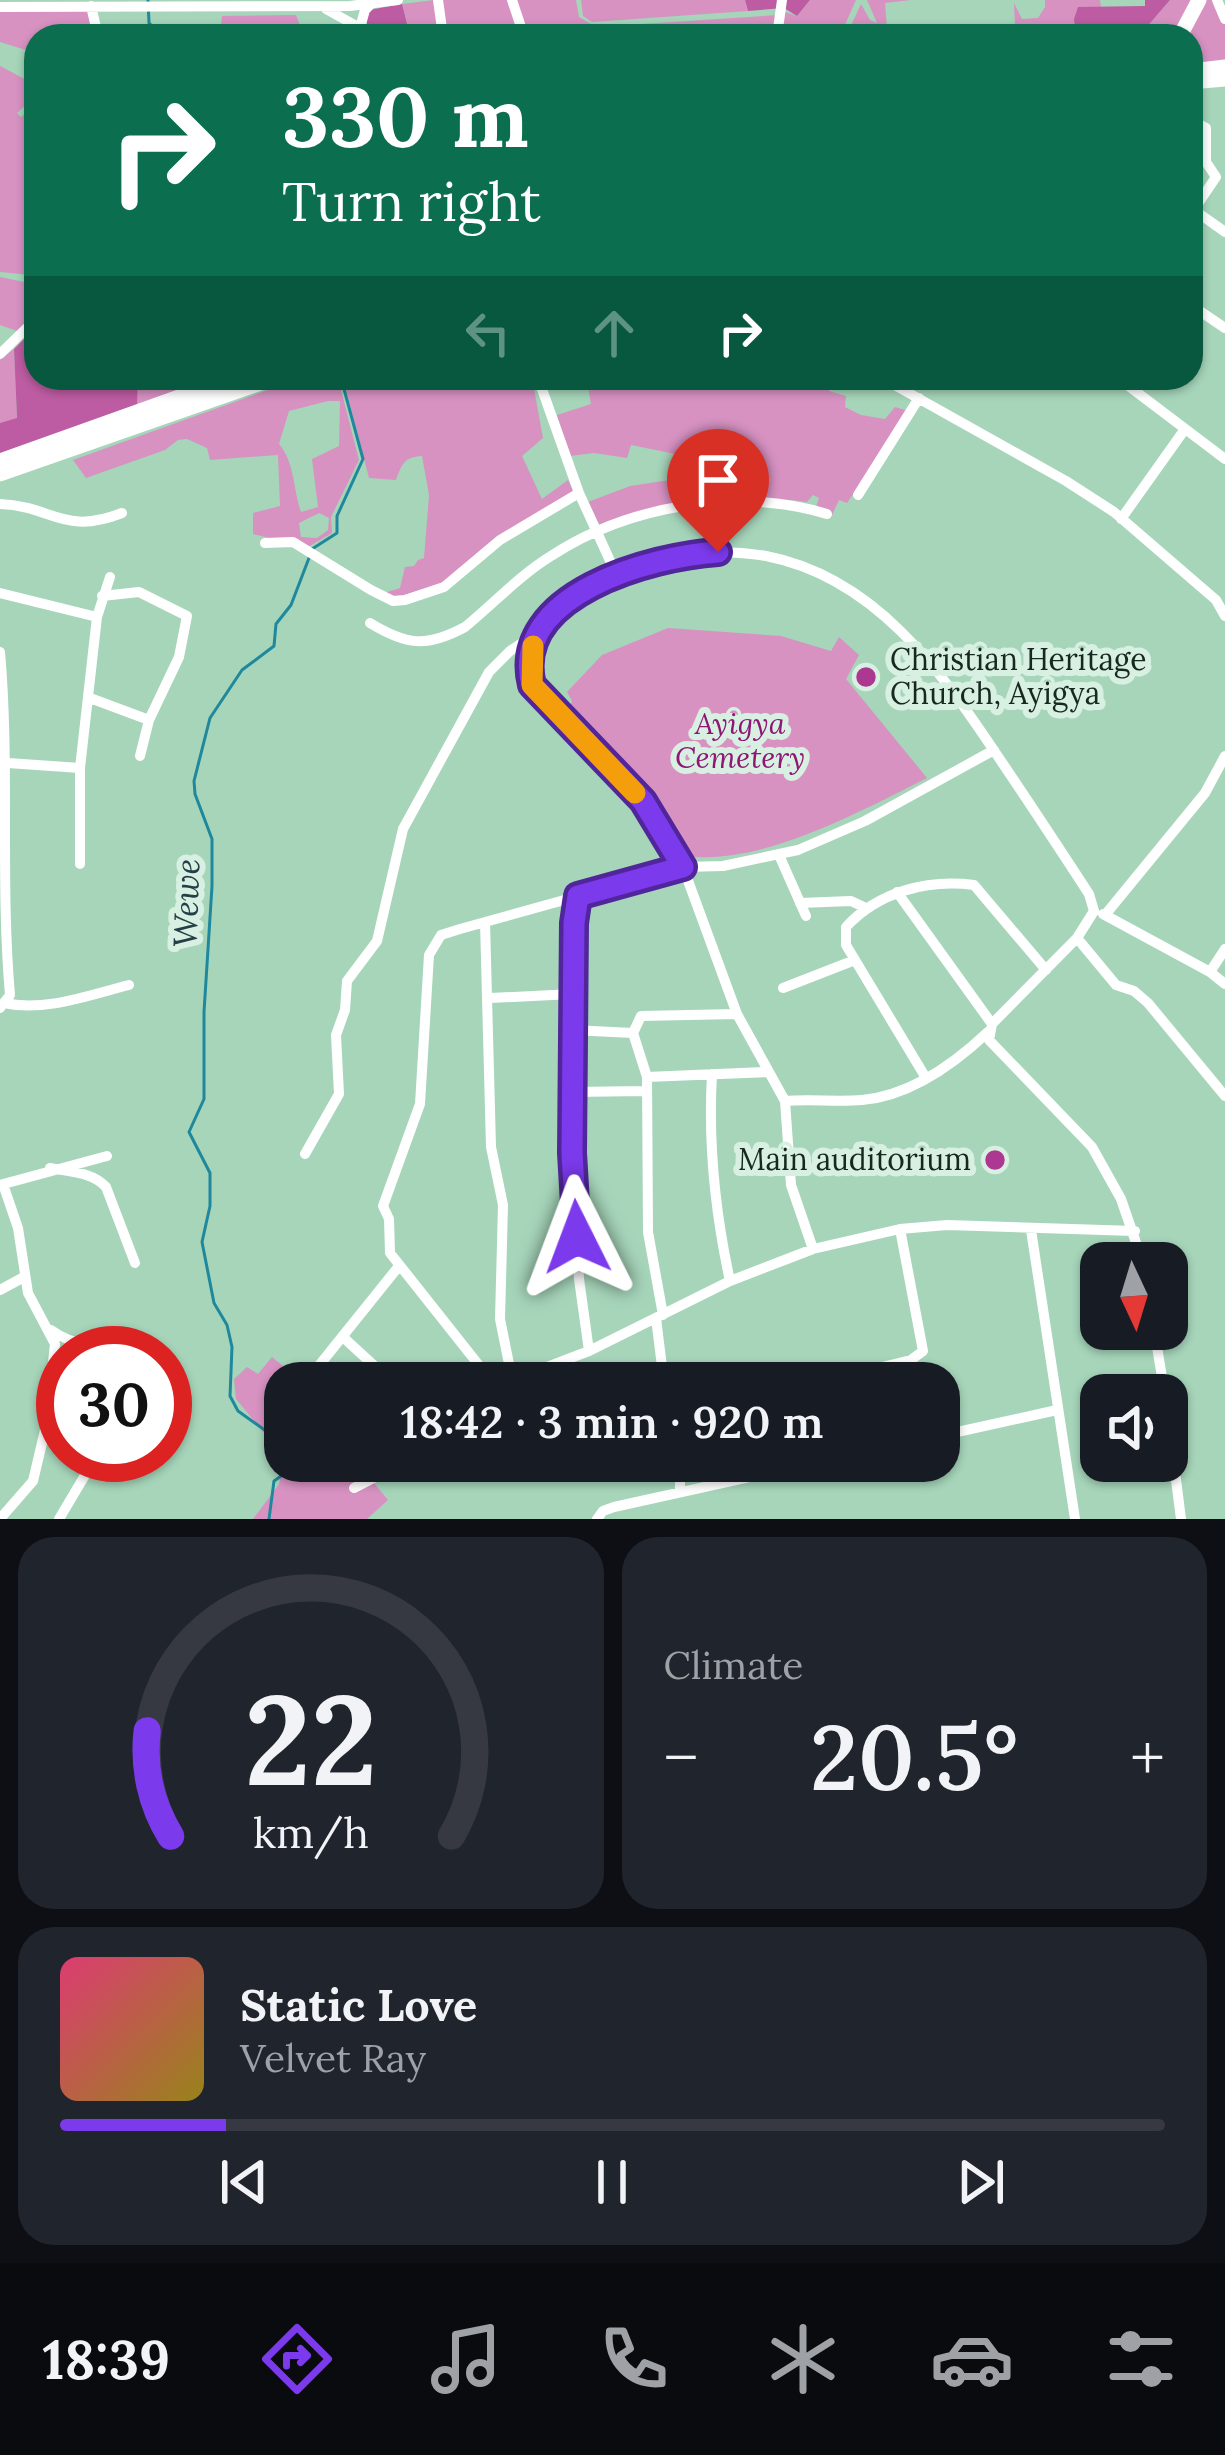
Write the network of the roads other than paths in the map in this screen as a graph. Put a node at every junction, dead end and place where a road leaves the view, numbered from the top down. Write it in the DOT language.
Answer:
graph roads {
  1 [pos="398,0"];
  2 [pos="1217,0"];
  3 [pos="372,3"];
  4 [pos="83,4"];
  5 [pos="320,6"];
  6 [pos="350,6"];
  7 [pos="0,7"];
  8 [pos="1225,19"];
  9 [pos="349,24"];
  10 [pos="358,24"];
  11 [pos="363,24"];
  12 [pos="1203,126"];
  13 [pos="1220,175"];
  14 [pos="24,331"];
  15 [pos="0,354"];
  16 [pos="198,390"];
  17 [pos="241,390"];
  18 [pos="542,390"];
  19 [pos="905,390"];
  20 [pos="1134,390"];
  21 [pos="919,398"];
  22 [pos="1185,429"];
  23 [pos="1225,460"];
  24 [pos="0,461"];
  25 [pos="0,474"];
  26 [pos="579,493"];
  27 [pos="858,495"];
  28 [pos="0,504"];
  29 [pos="122,513"];
  30 [pos="827,514"];
  31 [pos="1121,519"];
  32 [pos="595,532"];
  33 [pos="265,543"];
  34 [pos="619,569"];
  35 [pos="110,577"];
  36 [pos="0,593"];
  37 [pos="102,596"];
  38 [pos="1220,598"];
  39 [pos="1225,616"];
  40 [pos="97,617"];
  41 [pos="370,623"];
  42 [pos="536,634"];
  43 [pos="0,652"];
  44 [pos="90,698"];
  45 [pos="149,720"];
  46 [pos="3,734"];
  47 [pos="994,750"];
  48 [pos="140,756"];
  49 [pos="1225,757"];
  50 [pos="8,763"];
  51 [pos="80,768"];
  52 [pos="778,855"];
  53 [pos="80,864"];
  54 [pos="683,867"];
  55 [pos="897,892"];
  56 [pos="578,896"];
  57 [pos="800,903"];
  58 [pos="866,908"];
  59 [pos="1100,913"];
  60 [pos="806,916"];
  61 [pos="485,922"];
  62 [pos="1078,938"];
  63 [pos="3,946"];
  64 [pos="1225,949"];
  65 [pos="855,960"];
  66 [pos="1046,970"];
  67 [pos="1210,971"];
  68 [pos="1225,984"];
  69 [pos="129,985"];
  70 [pos="783,988"];
  71 [pos="573,994"];
  72 [pos="490,998"];
  73 [pos="2,1006"];
  74 [pos="736,1014"];
  75 [pos="990,1028"];
  76 [pos="572,1030"];
  77 [pos="633,1033"];
  78 [pos="767,1072"];
  79 [pos="712,1074"];
  80 [pos="926,1078"];
  81 [pos="647,1084"];
  82 [pos="572,1092"];
  83 [pos="1225,1096"];
  84 [pos="784,1101"];
  85 [pos="305,1154"];
  86 [pos="107,1156"];
  87 [pos="50,1168"];
  88 [pos="2,1185"];
  89 [pos="900,1229"];
  90 [pos="1031,1230"];
  91 [pos="1135,1231"];
  92 [pos="1138,1242"];
  93 [pos="813,1249"];
  94 [pos="135,1263"];
  95 [pos="399,1266"];
  96 [pos="24,1276"];
  97 [pos="730,1281"];
  98 [pos="3,1289"];
  99 [pos="28,1293"];
  100 [pos="659,1317"];
  101 [pos="47,1326"];
  102 [pos="344,1338"];
  103 [pos="589,1351"];
  104 [pos="323,1362"];
  105 [pos="370,1362"];
  106 [pos="476,1362"];
  107 [pos="506,1362"];
  108 [pos="560,1362"];
  109 [pos="662,1362"];
  110 [pos="903,1362"];
  111 [pos="1058,1410"];
  112 [pos="960,1431"];
  113 [pos="36,1472"];
  114 [pos="82,1482"];
  115 [pos="365,1482"];
  116 [pos="680,1482"];
  117 [pos="713,1482"];
  118 [pos="1176,1482"];
  119 [pos="354,1488"];
  120 [pos="680,1492"];
  121 [pos="1,1519"];
  122 [pos="59,1519"];
  123 [pos="597,1519"];
  124 [pos="1075,1519"];
  125 [pos="1181,1519"];
  1 -- 3 [label="street"];
  2 -- 8 [label="street"];
  3 -- 6 [label="street"];
  3 -- 11 [label="street"];
  4 -- 5 [label="street"];
  4 -- 7 [label="street"];
  5 -- 6 [label="street"];
  5 -- 9 [label="street"];
  6 -- 10 [label="street"];
  12 -- 13 [label="street"];
  14 -- 15 [label="street"];
  16 -- 24 [label="highway"];
  17 -- 25 [label="highway"];
  18 -- 26 [label="street"];
  19 -- 21 [label="street"];
  20 -- 22 [label="street"];
  21 -- 27 [label="street"];
  21 -- 31 [label="street"];
  22 -- 23 [label="street"];
  22 -- 31 [label="street"];
  26 -- 32 [label="street"];
  26 -- 33 [label="street"];
  28 -- 29 [label="street"];
  30 -- 32 [label="street"];
  31 -- 38 [label="street"];
  32 -- 34 [label="street"];
  32 -- 41 [label="street"];
  34 -- 42 [label="street"];
  34 -- 47 [label="street"];
  35 -- 37 [label="street"];
  36 -- 40 [label="street"];
  37 -- 40 [label="street"];
  37 -- 45 [label="street"];
  38 -- 39 [label="street"];
  40 -- 44 [label="street"];
  42 -- 54 [label="street"];
  42 -- 85 [label="street"];
  43 -- 46 [label="street"];
  44 -- 45 [label="street"];
  44 -- 51 [label="street"];
  45 -- 48 [label="street"];
  46 -- 50 [label="street"];
  47 -- 52 [label="street"];
  47 -- 59 [label="street"];
  49 -- 59 [label="street"];
  50 -- 51 [label="street"];
  50 -- 63 [label="street"];
  51 -- 53 [label="street"];
  52 -- 54 [label="street"];
  52 -- 57 [label="street"];
  54 -- 56 [label="street"];
  54 -- 74 [label="street"];
  55 -- 58 [label="street"];
  55 -- 66 [label="street"];
  55 -- 75 [label="street"];
  56 -- 61 [label="street"];
  56 -- 71 [label="street"];
  57 -- 58 [label="street"];
  57 -- 60 [label="street"];
  58 -- 65 [label="street"];
  59 -- 62 [label="street"];
  59 -- 67 [label="street"];
  61 -- 72 [label="street"];
  61 -- 95 [label="street"];
  62 -- 66 [label="street"];
  62 -- 83 [label="street"];
  63 -- 73 [label="street"];
  64 -- 67 [label="street"];
  65 -- 70 [label="street"];
  65 -- 80 [label="street"];
  66 -- 75 [label="street"];
  67 -- 68 [label="street"];
  69 -- 73 [label="street"];
  71 -- 72 [label="street"];
  71 -- 76 [label="street"];
  72 -- 107 [label="street"];
  74 -- 77 [label="street"];
  74 -- 78 [label="street"];
  75 -- 80 [label="street"];
  75 -- 91 [label="street"];
  76 -- 77 [label="street"];
  76 -- 82 [label="street"];
  77 -- 81 [label="street"];
  78 -- 79 [label="street"];
  78 -- 84 [label="street"];
  79 -- 81 [label="street"];
  79 -- 97 [label="street"];
  80 -- 84 [label="street"];
  81 -- 82 [label="street"];
  81 -- 100 [label="street"];
  82 -- 103 [label="street"];
  84 -- 93 [label="street"];
  86 -- 87 [label="street"];
  87 -- 88 [label="street"];
  87 -- 94 [label="street"];
  88 -- 96 [label="street"];
  89 -- 90 [label="street"];
  89 -- 93 [label="street"];
  89 -- 110 [label="street"];
  90 -- 91 [label="street"];
  90 -- 111 [label="street"];
  91 -- 92 [label="street"];
  93 -- 97 [label="street"];
  95 -- 102 [label="street"];
  95 -- 106 [label="street"];
  96 -- 98 [label="street"];
  96 -- 99 [label="street"];
  97 -- 100 [label="street"];
  98 -- 99 [label="street"];
  99 -- 101 [label="street"];
  100 -- 103 [label="street"];
  100 -- 109 [label="street"];
  102 -- 104 [label="street"];
  102 -- 105 [label="street"];
  103 -- 108 [label="street"];
  111 -- 112 [label="street"];
  111 -- 124 [label="street"];
  113 -- 121 [label="street"];
  114 -- 122 [label="street"];
  115 -- 119 [label="street"];
  116 -- 120 [label="street"];
  117 -- 120 [label="street"];
  118 -- 125 [label="street"];
  120 -- 123 [label="street"];
}
